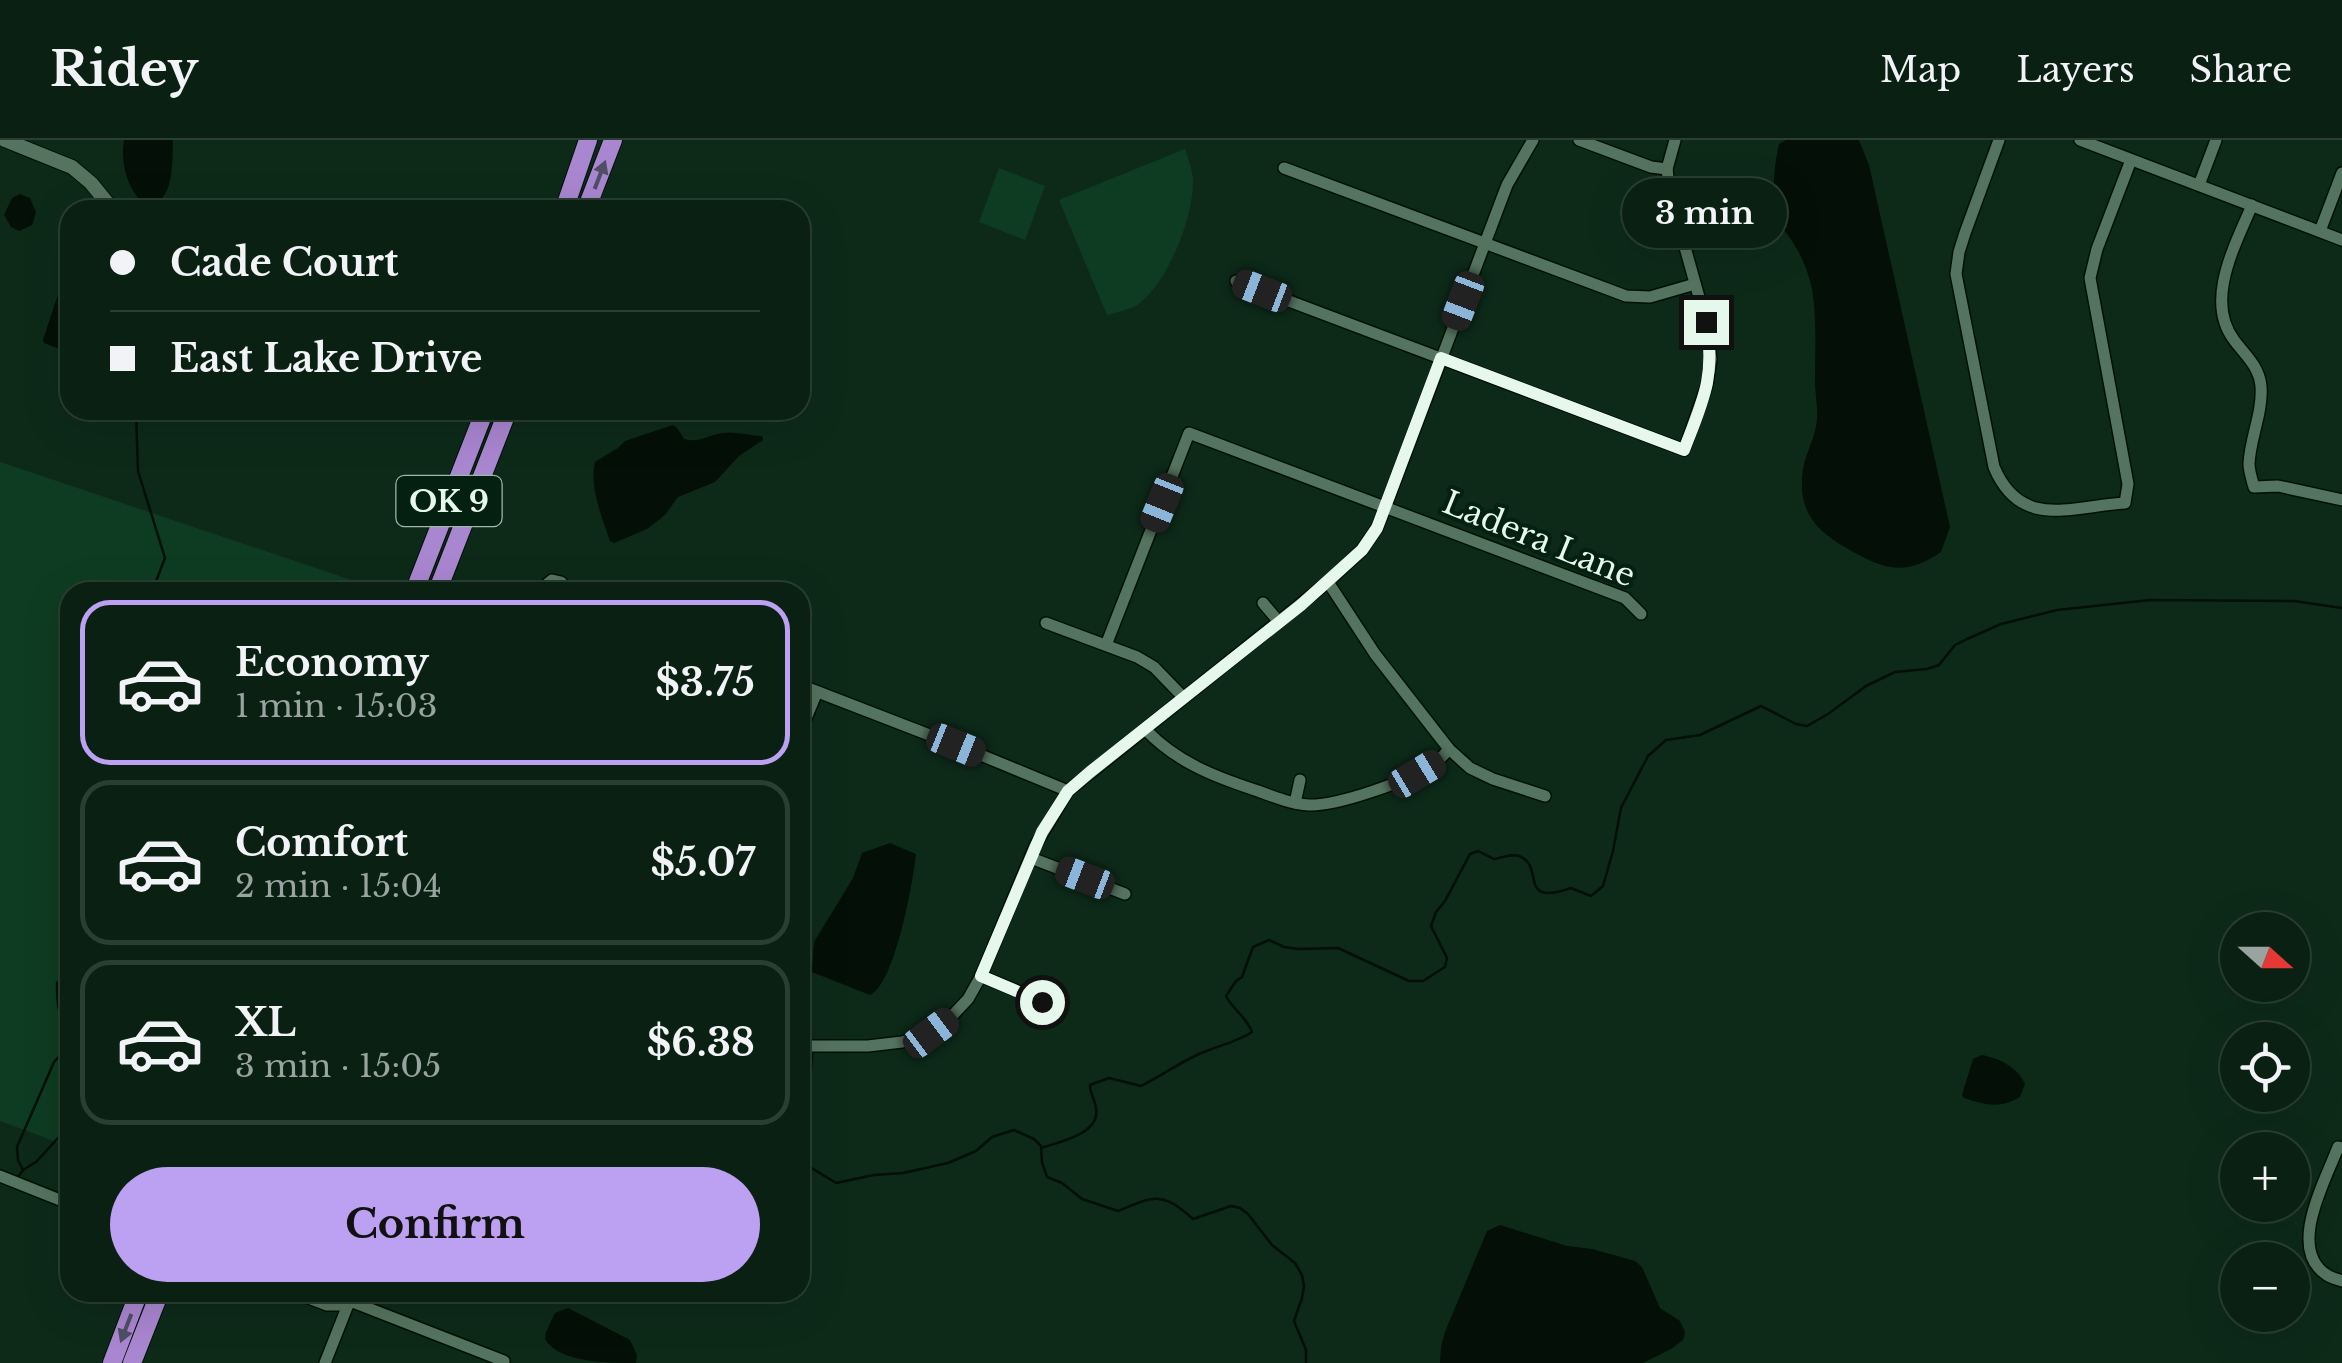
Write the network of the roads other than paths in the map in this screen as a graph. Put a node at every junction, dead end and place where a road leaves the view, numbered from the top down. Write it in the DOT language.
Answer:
graph roads {
  1 [pos="5,140"];
  2 [pos="588,140"];
  3 [pos="613,140"];
  4 [pos="1533,140"];
  5 [pos="1580,140"];
  6 [pos="1675,140"];
  7 [pos="1999,140"];
  8 [pos="2080,140"];
  9 [pos="2216,140"];
  10 [pos="2130,160"];
  11 [pos="1284,168"];
  12 [pos="1668,169"];
  13 [pos="2342,173"];
  14 [pos="2199,185"];
  15 [pos="105,200"];
  16 [pos="567,200"];
  17 [pos="590,200"];
  18 [pos="2252,205"];
  19 [pos="2320,231"];
  20 [pos="2342,240"];
  21 [pos="1485,243"];
  22 [pos="1236,281"];
  23 [pos="1695,284"];
  24 [pos="1441,358"];
  25 [pos="481,420"];
  26 [pos="504,420"];
  27 [pos="2342,500"];
  28 [pos="1385,508"];
  29 [pos="418,582"];
  30 [pos="440,582"];
  31 [pos="1328,582"];
  32 [pos="1263,603"];
  33 [pos="1642,614"];
  34 [pos="1280,622"];
  35 [pos="1046,623"];
  36 [pos="1106,645"];
  37 [pos="810,689"];
  38 [pos="816,692"];
  39 [pos="1184,698"];
  40 [pos="810,707"];
  41 [pos="1145,730"];
  42 [pos="1449,750"];
  43 [pos="1300,780"];
  44 [pos="1068,791"];
  45 [pos="1545,796"];
  46 [pos="1295,803"];
  47 [pos="1030,858"];
  48 [pos="1126,894"];
  49 [pos="981,976"];
  50 [pos="1059,1008"];
  51 [pos="810,1046"];
  52 [pos="2342,1148"];
  53 [pos="0,1176"];
  54 [pos="60,1200"];
  55 [pos="2342,1281"];
  56 [pos="136,1302"];
  57 [pos="156,1302"];
  58 [pos="349,1302"];
  59 [pos="355,1302"];
  60 [pos="504,1361"];
  61 [pos="112,1363"];
  62 [pos="132,1363"];
  63 [pos="326,1363"];
  1 -- 15 [label="street"];
  2 -- 16 [label="highway"];
  17 -- 3 [label="highway, one-way"];
  4 -- 21 [label="street"];
  5 -- 12 [label="street"];
  6 -- 12 [label="street"];
  7 -- 10 [label="street"];
  8 -- 10 [label="street"];
  9 -- 14 [label="street"];
  10 -- 14 [label="street"];
  11 -- 21 [label="street"];
  12 -- 23 [label="street"];
  13 -- 19 [label="street"];
  14 -- 18 [label="street"];
  18 -- 19 [label="street"];
  18 -- 27 [label="street"];
  19 -- 20 [label="street"];
  21 -- 23 [label="street"];
  21 -- 24 [label="street"];
  22 -- 24 [label="street"];
  23 -- 24 [label="street"];
  24 -- 28 [label="street"];
  25 -- 29 [label="highway, OK 9"];
  26 -- 30 [label="highway, OK 9"];
  28 -- 31 [label="street"];
  28 -- 33 [label="street, Ladera Lane"];
  28 -- 36 [label="street, Ladera Lane"];
  31 -- 34 [label="street"];
  31 -- 42 [label="street"];
  32 -- 34 [label="street"];
  34 -- 39 [label="street"];
  35 -- 36 [label="street"];
  36 -- 39 [label="street"];
  37 -- 38 [label="street"];
  38 -- 40 [label="street"];
  38 -- 44 [label="street"];
  39 -- 41 [label="street"];
  41 -- 44 [label="street"];
  41 -- 46 [label="street"];
  42 -- 45 [label="street"];
  42 -- 46 [label="street"];
  43 -- 46 [label="street"];
  44 -- 47 [label="street"];
  47 -- 48 [label="street"];
  47 -- 49 [label="street"];
  49 -- 50 [label="street"];
  49 -- 51 [label="street"];
  52 -- 55 [label="street"];
  53 -- 54 [label="street"];
  56 -- 61 [label="highway, one-way"];
  57 -- 62 [label="highway"];
  58 -- 63 [label="street"];
  59 -- 60 [label="street"];
}
